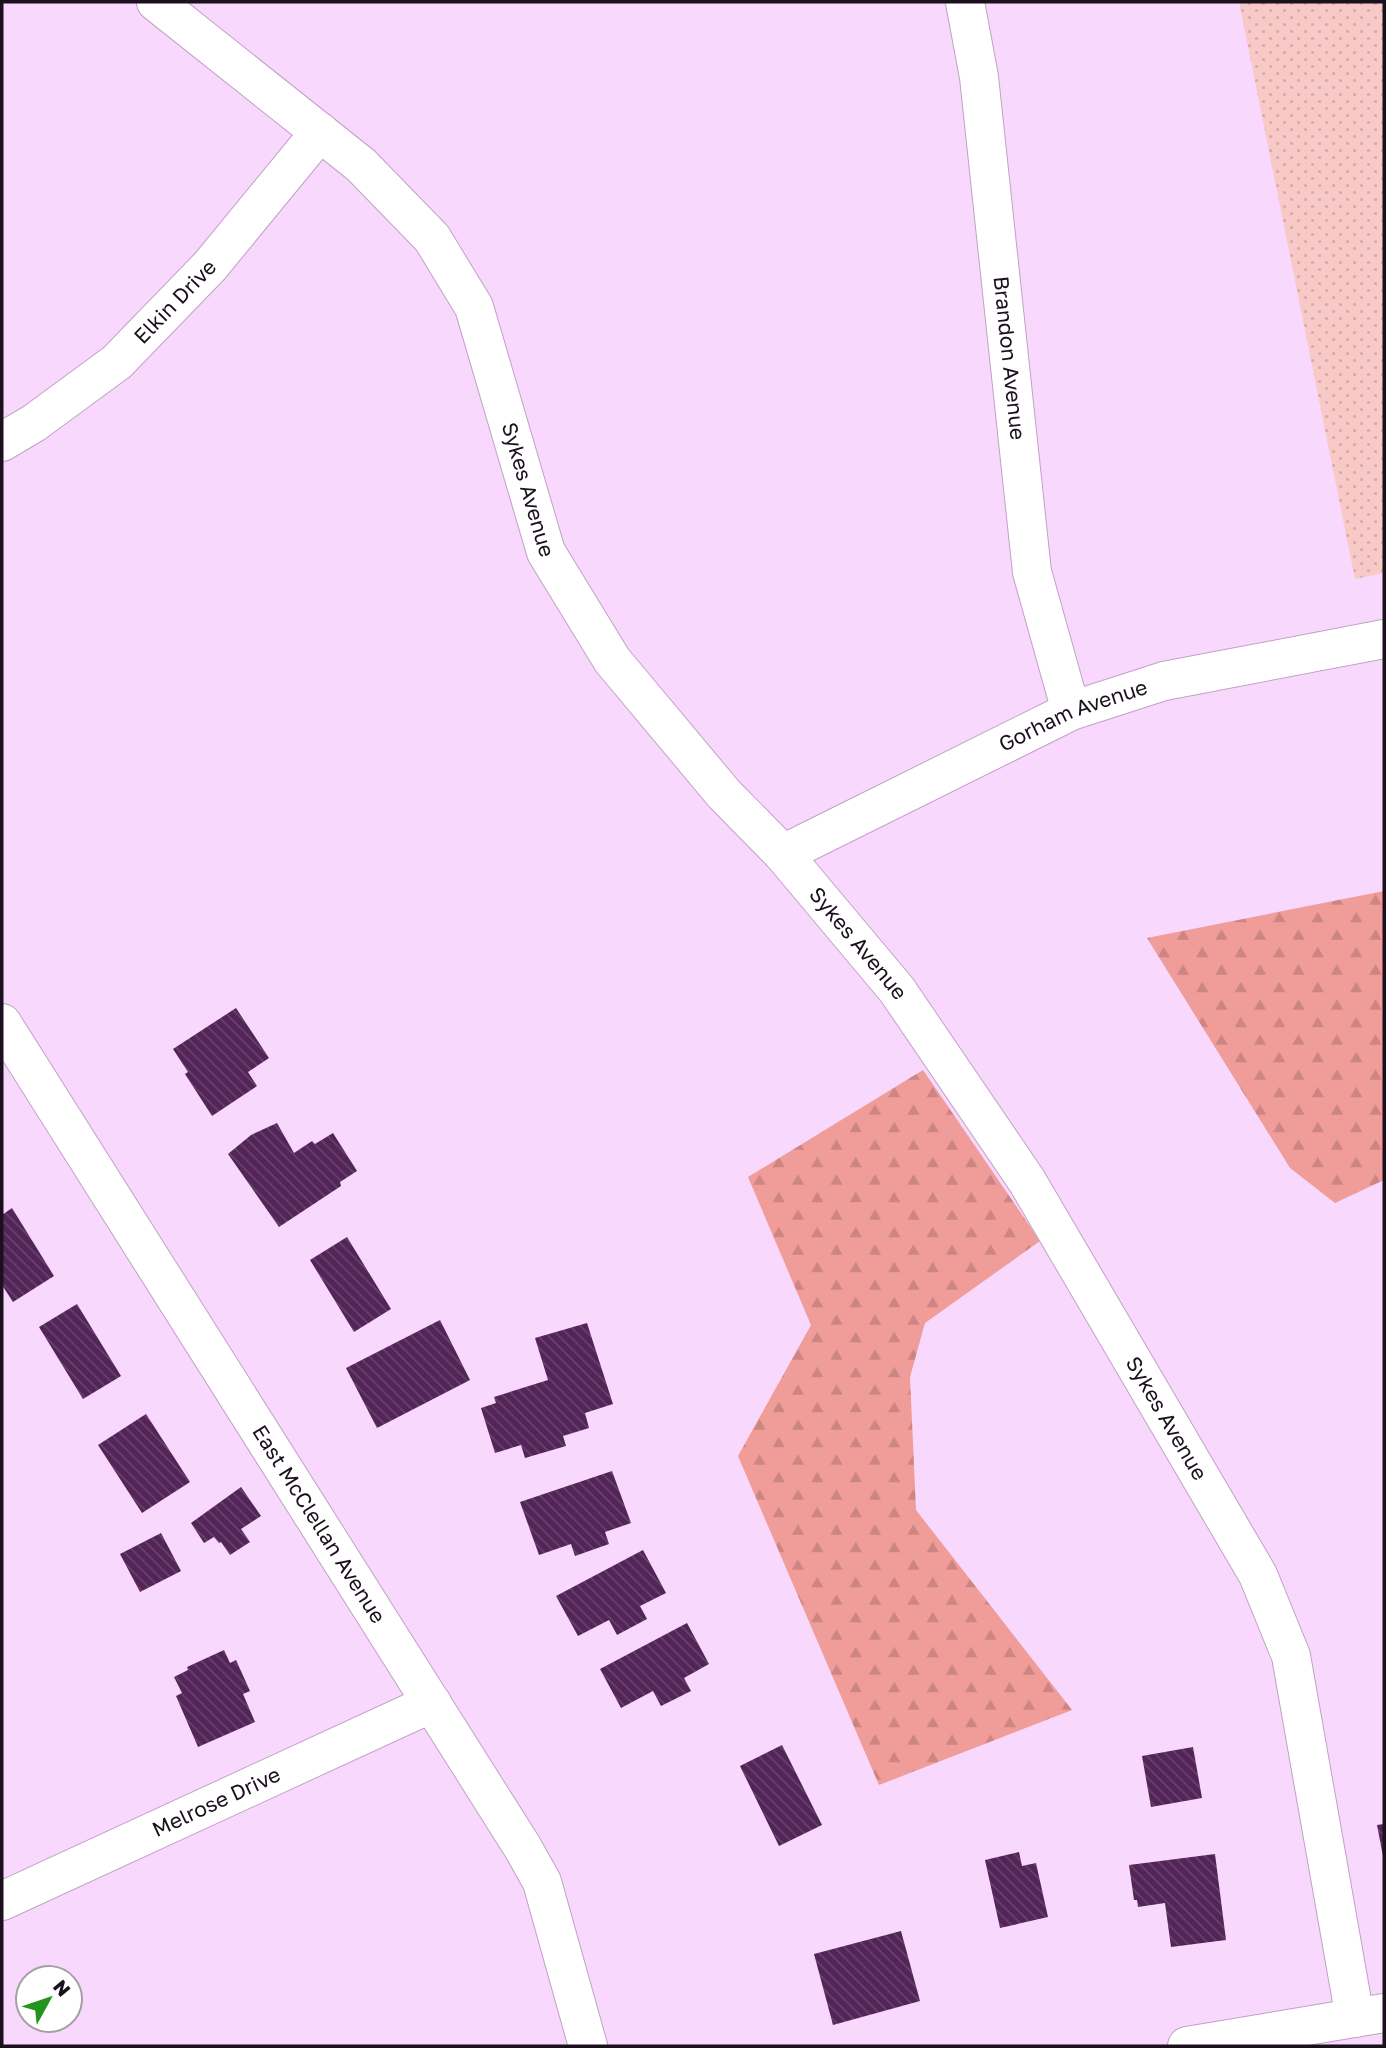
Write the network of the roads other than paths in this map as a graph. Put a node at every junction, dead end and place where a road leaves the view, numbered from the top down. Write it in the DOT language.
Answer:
graph roads {
  1 [pos="156,2"];
  2 [pos="965,2"];
  3 [pos="320,132"];
  4 [pos="2,442"];
  5 [pos="1384,639"];
  6 [pos="1071,710"];
  7 [pos="783,854"];
  8 [pos="2,1023"];
  9 [pos="432,1703"];
  10 [pos="2,1901"];
  11 [pos="1370,2016"];
  12 [pos="588,2046"];
  13 [pos="1187,2046"];
  1 -- 3 [label="street, Sykes Avenue"];
  2 -- 6 [label="street, Brandon Avenue"];
  3 -- 4 [label="street, Elkin Drive"];
  3 -- 7 [label="street, Sykes Avenue"];
  5 -- 6 [label="street, Gorham Avenue"];
  6 -- 7 [label="street, Gorham Avenue"];
  7 -- 11 [label="street, Sykes Avenue"];
  8 -- 9 [label="street, East McClellan Avenue"];
  9 -- 10 [label="street, Melrose Drive"];
  9 -- 12 [label="street, East McClellan Avenue"];
  11 -- 13 [label="street"];
}
